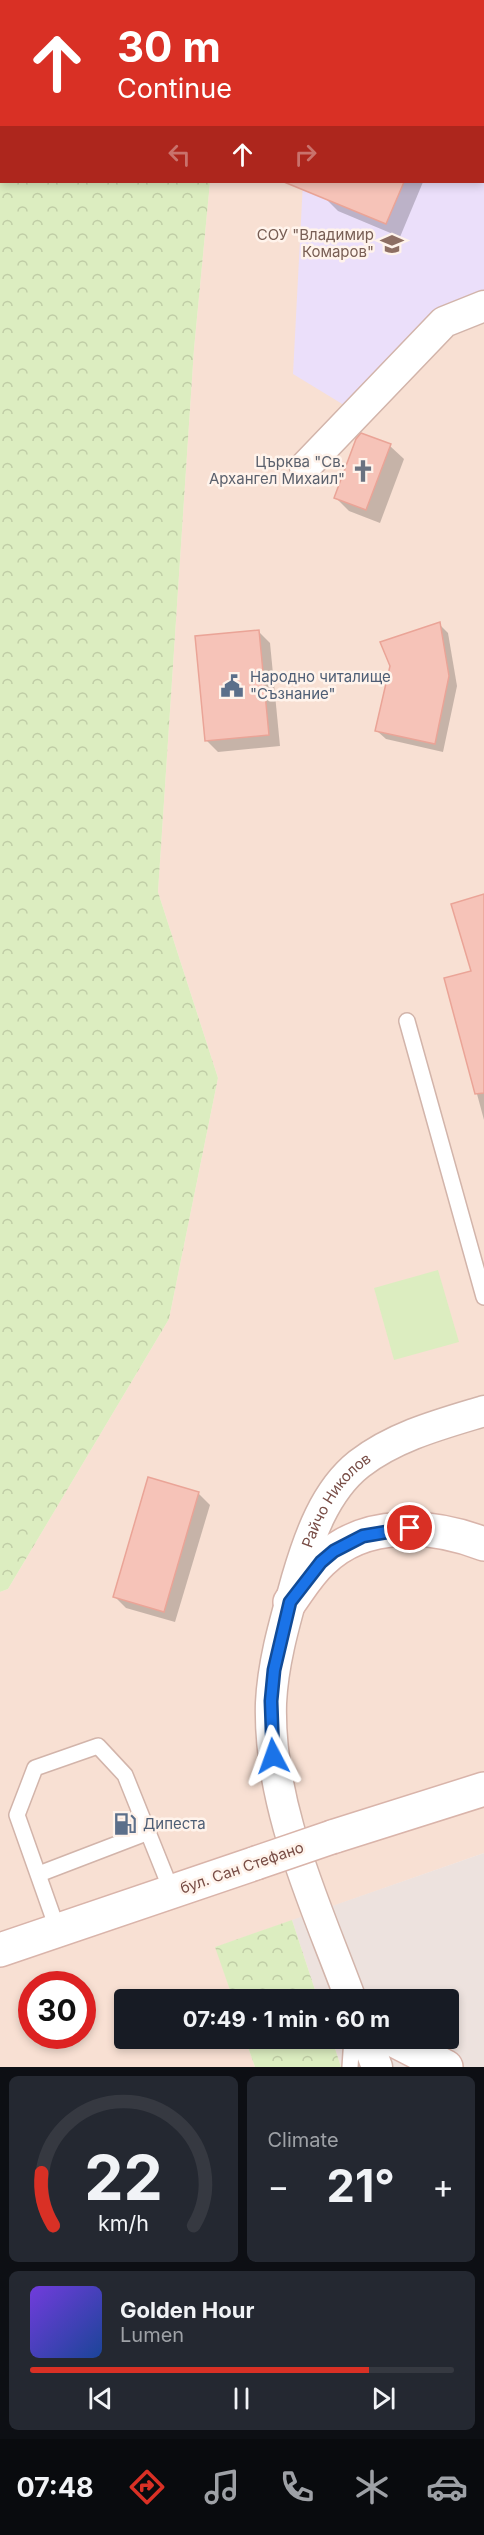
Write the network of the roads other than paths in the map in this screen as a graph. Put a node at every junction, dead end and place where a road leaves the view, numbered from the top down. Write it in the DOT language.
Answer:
graph roads {
  1 [pos="484,306"];
  2 [pos="305,467"];
  3 [pos="407,1021"];
  4 [pos="484,1297"];
  5 [pos="484,1411"];
  6 [pos="484,1544"];
  7 [pos="290,1602"];
  8 [pos="481,1790"];
  9 [pos="146,1833"];
  10 [pos="39,1874"];
  11 [pos="172,1892"];
  12 [pos="58,1931"];
  13 [pos="0,1950"];
  14 [pos="347,1989"];
  15 [pos="351,2049"];
  16 [pos="370,2049"];
  17 [pos="411,2049"];
  18 [pos="350,2067"];
  19 [pos="377,2067"];
  20 [pos="446,2067"];
  1 -- 2 [label="street"];
  3 -- 4 [label="lane"];
  5 -- 7 [label="street, Райчо Николов"];
  6 -- 7 [label="main road"];
  7 -- 14 [label="street, Райчо Николов"];
  8 -- 11 [label="main road, бул. Сан Стефано, bridge"];
  9 -- 10 [label="lane"];
  9 -- 10 [label="lane"];
  9 -- 11 [label="lane"];
  10 -- 12 [label="lane"];
  11 -- 12 [label="main road, бул. Сан Стефано"];
  12 -- 13 [label="main road, бул. Сан Стефано"];
  15 -- 18 [label="lane"];
  16 -- 19 [label="street"];
  17 -- 20 [label="main road"];
}
